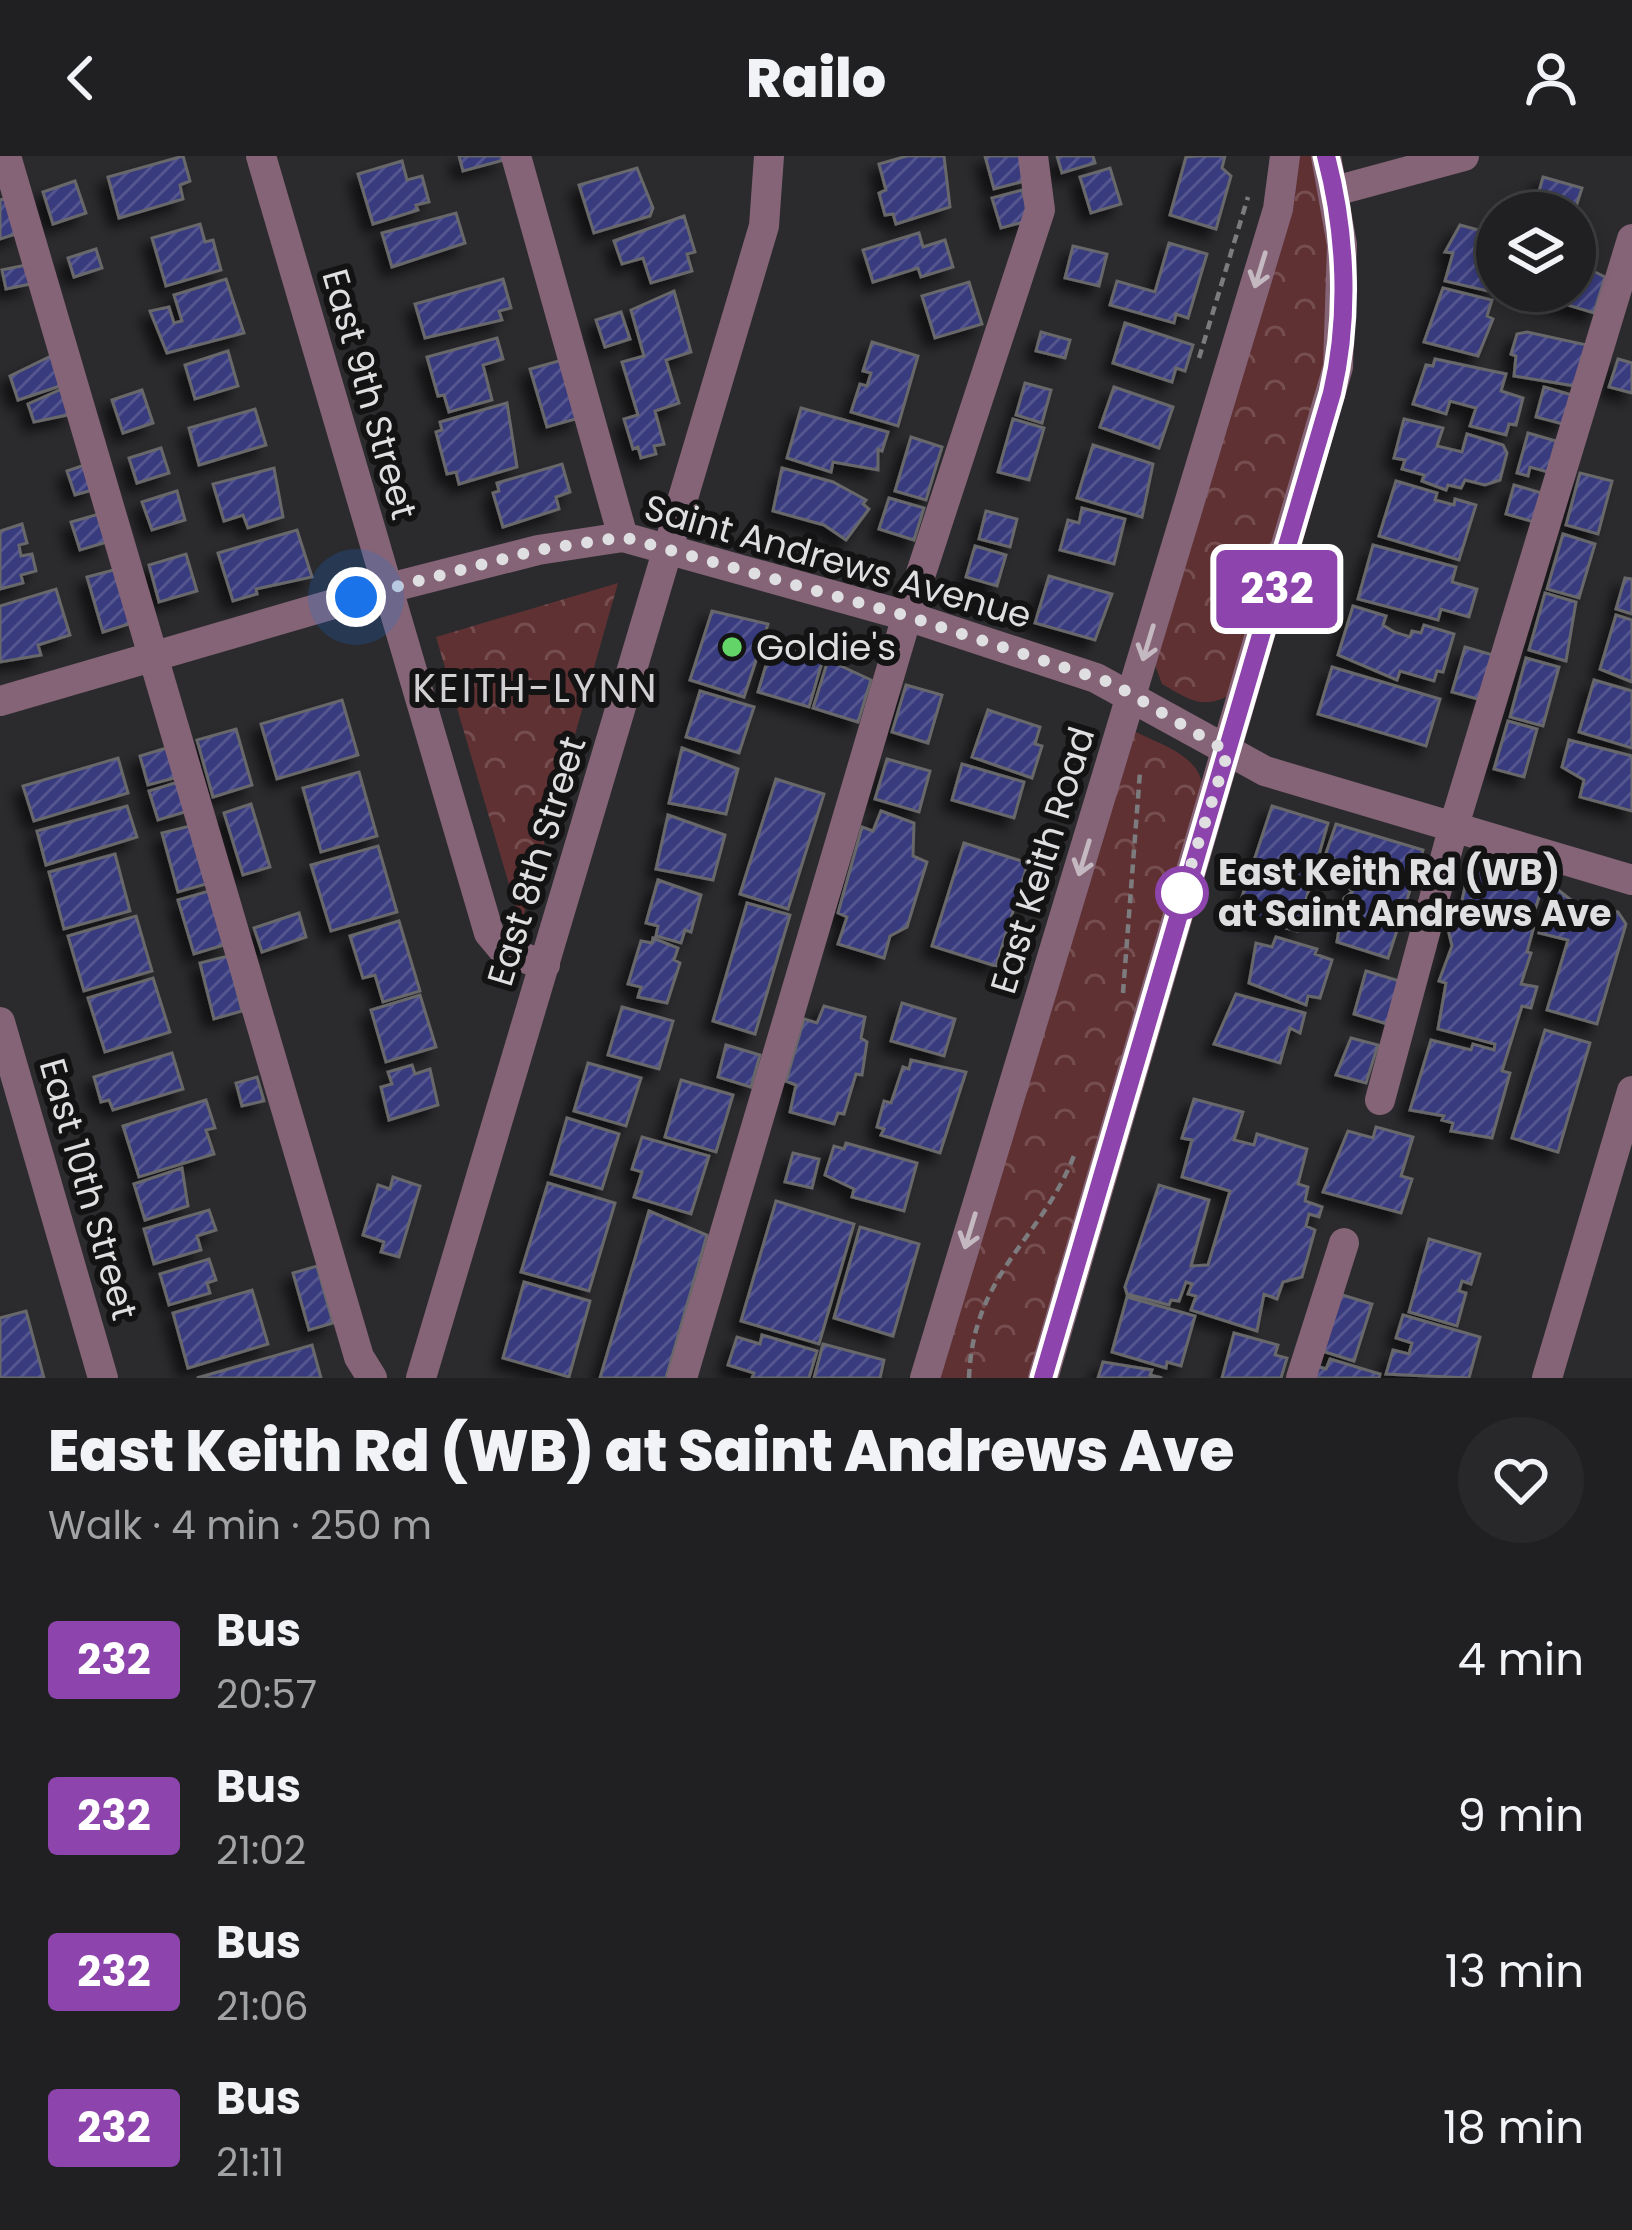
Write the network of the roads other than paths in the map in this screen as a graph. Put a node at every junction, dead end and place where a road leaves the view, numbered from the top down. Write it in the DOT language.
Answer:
graph roads {
  1 [pos="6,156"];
  2 [pos="260,156"];
  3 [pos="516,156"];
  4 [pos="770,156"];
  5 [pos="1033,156"];
  6 [pos="1285,156"];
  7 [pos="1326,156"];
  8 [pos="1464,156"];
  9 [pos="1335,191"];
  10 [pos="1632,238"];
  11 [pos="623,537"];
  12 [pos="668,548"];
  13 [pos="385,589"];
  14 [pos="907,616"];
  15 [pos="153,656"];
  16 [pos="1132,694"];
  17 [pos="0,701"];
  18 [pos="1228,752"];
  19 [pos="1453,829"];
  20 [pos="1632,880"];
  21 [pos="545,965"];
  22 [pos="0,1022"];
  23 [pos="1632,1091"];
  24 [pos="1380,1100"];
  25 [pos="1344,1243"];
  26 [pos="103,1378"];
  27 [pos="372,1378"];
  28 [pos="421,1378"];
  29 [pos="682,1378"];
  30 [pos="925,1378"];
  31 [pos="1042,1378"];
  32 [pos="1301,1378"];
  33 [pos="1546,1378"];
  1 -- 15 [label="street"];
  2 -- 13 [label="street, East 9th Street"];
  3 -- 11 [label="street"];
  4 -- 12 [label="street, East 8th Street"];
  5 -- 14 [label="street"];
  6 -- 16 [label="street, East Keith Road, one-way"];
  7 -- 9 [label="street"];
  8 -- 9 [label="street"];
  9 -- 18 [label="street"];
  10 -- 19 [label="street"];
  11 -- 12 [label="street, Saint Andrews Avenue"];
  11 -- 13 [label="street, Saint Andrews Avenue"];
  12 -- 14 [label="street, Saint Andrews Avenue"];
  12 -- 21 [label="street, East 8th Street"];
  13 -- 15 [label="street, Saint Andrews Avenue"];
  13 -- 21 [label="street, East 9th Street"];
  14 -- 16 [label="street, Saint Andrews Avenue"];
  14 -- 29 [label="street"];
  15 -- 17 [label="street, Saint Andrews Avenue"];
  15 -- 27 [label="street"];
  16 -- 18 [label="street, Saint Andrews Avenue"];
  16 -- 30 [label="street, East Keith Road, one-way"];
  18 -- 19 [label="street, Saint Andrews Avenue"];
  18 -- 31 [label="street"];
  19 -- 20 [label="street, Saint Andrews Avenue"];
  19 -- 24 [label="street"];
  21 -- 28 [label="street, East 8th Street"];
  22 -- 26 [label="street, East 10th Street"];
  23 -- 33 [label="street"];
  25 -- 32 [label="street"];
}
